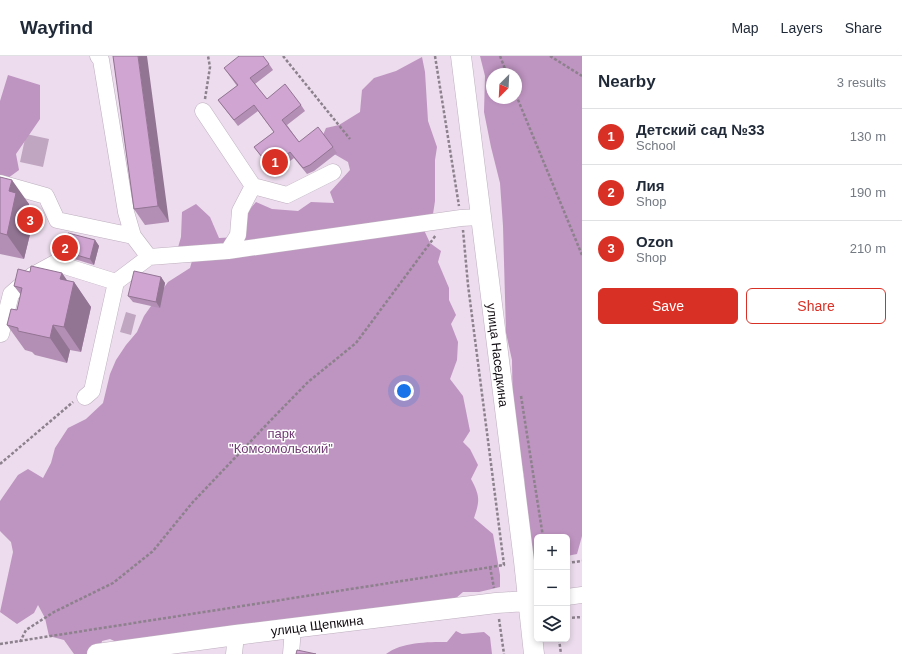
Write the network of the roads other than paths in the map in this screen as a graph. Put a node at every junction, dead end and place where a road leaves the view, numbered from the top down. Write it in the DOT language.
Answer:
graph roads {
  1 [pos="98,56"];
  2 [pos="461,56"];
  3 [pos="203,111"];
  4 [pos="333,172"];
  5 [pos="0,183"];
  6 [pos="253,186"];
  7 [pos="465,224"];
  8 [pos="133,236"];
  9 [pos="228,251"];
  10 [pos="149,257"];
  11 [pos="116,282"];
  12 [pos="1,334"];
  13 [pos="78,400"];
  14 [pos="582,595"];
  15 [pos="570,596"];
  16 [pos="532,600"];
  17 [pos="294,628"];
  18 [pos="235,645"];
  19 [pos="99,654"];
  20 [pos="291,654"];
  21 [pos="534,654"];
  1 -- 8 [label="street"];
  2 -- 7 [label="main road, улица Наседкина"];
  3 -- 6 [label="street"];
  4 -- 6 [label="street"];
  5 -- 8 [label="street"];
  6 -- 9 [label="street"];
  7 -- 9 [label="street"];
  7 -- 16 [label="main road, улица Наседкина"];
  8 -- 10 [label="street"];
  9 -- 10 [label="street"];
  10 -- 11 [label="street"];
  11 -- 12 [label="street"];
  11 -- 13 [label="street"];
  14 -- 15 [label="street"];
  16 -- 17 [label="main road, улица Щепкина"];
  16 -- 21 [label="main road, улица Наседкина"];
  17 -- 18 [label="main road, улица Щепкина"];
  17 -- 20 [label="street"];
  18 -- 19 [label="main road, улица Щепкина"];
}
